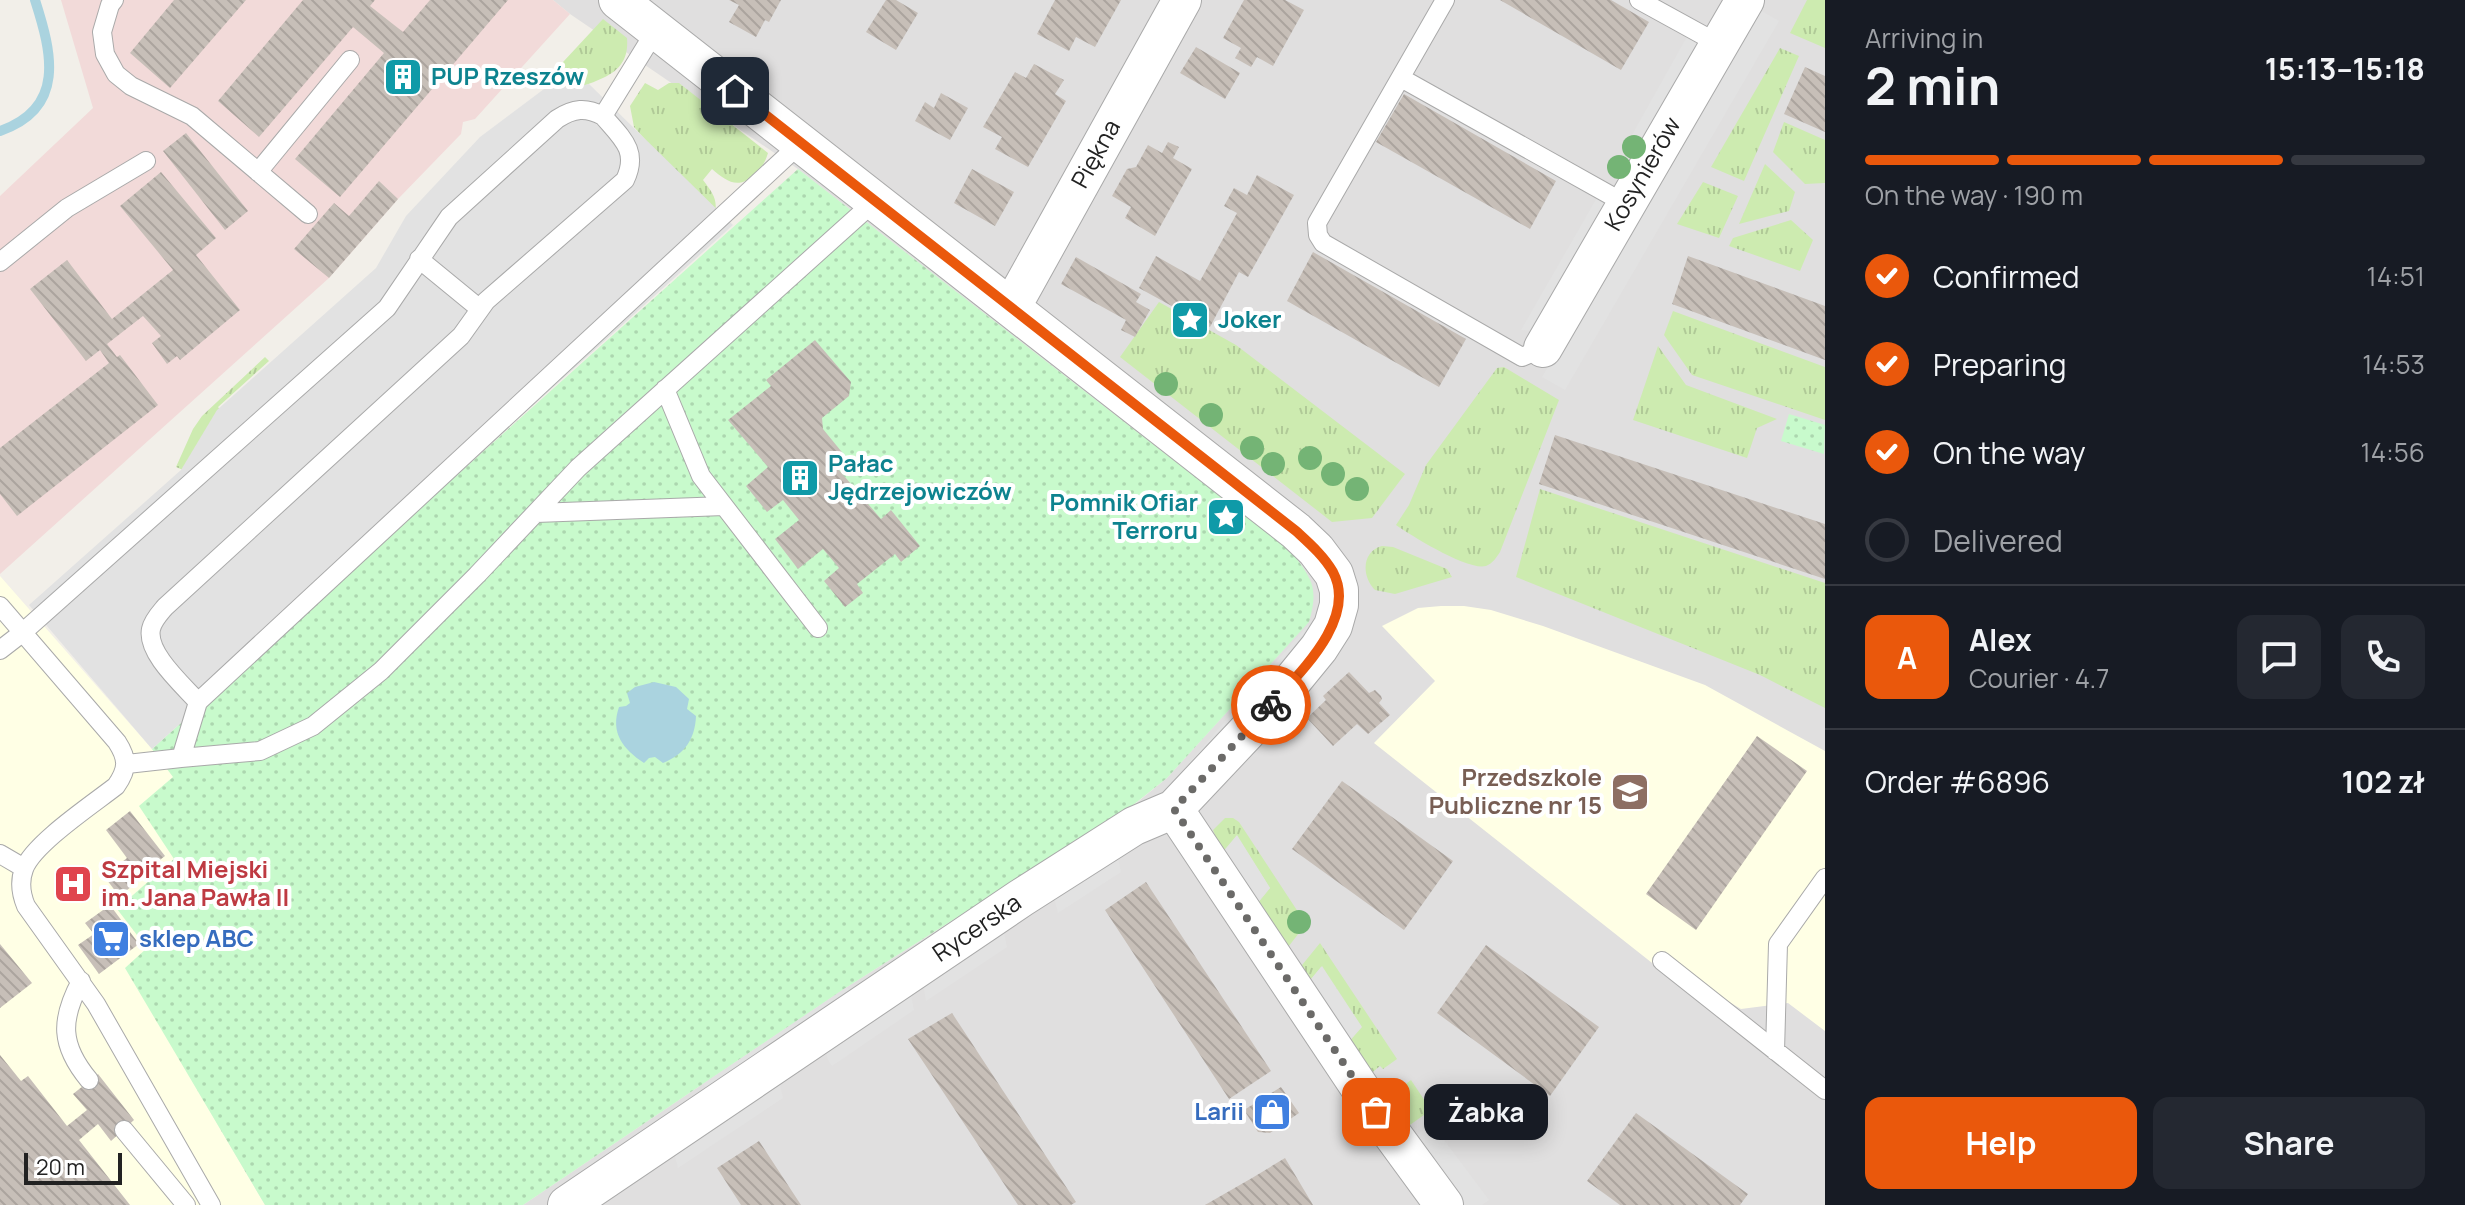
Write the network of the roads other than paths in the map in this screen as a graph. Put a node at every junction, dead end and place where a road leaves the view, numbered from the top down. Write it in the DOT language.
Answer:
graph roads {
  1 [pos="114,0"];
  2 [pos="618,0"];
  3 [pos="1182,0"];
  4 [pos="1445,0"];
  5 [pos="1639,0"];
  6 [pos="1745,0"];
  7 [pos="665,15"];
  8 [pos="1719,44"];
  9 [pos="350,60"];
  10 [pos="1401,78"];
  11 [pos="603,116"];
  12 [pos="801,143"];
  13 [pos="146,161"];
  14 [pos="258,172"];
  15 [pos="875,201"];
  16 [pos="1626,204"];
  17 [pos="308,214"];
  18 [pos="419,259"];
  19 [pos="0,262"];
  20 [pos="1011,308"];
  21 [pos="480,309"];
  22 [pos="1543,348"];
  23 [pos="665,389"];
  24 [pos="724,506"];
  25 [pos="536,513"];
  26 [pos="0,606"];
  27 [pos="818,628"];
  28 [pos="22,633"];
  29 [pos="0,650"];
  30 [pos="198,702"];
  31 [pos="181,758"];
  32 [pos="127,764"];
  33 [pos="1174,809"];
  34 [pos="0,854"];
  35 [pos="24,868"];
  36 [pos="1825,878"];
  37 [pos="1662,961"];
  38 [pos="81,981"];
  39 [pos="1775,1051"];
  40 [pos="89,1080"];
  41 [pos="1825,1090"];
  42 [pos="124,1130"];
  43 [pos="186,1205"];
  44 [pos="211,1205"];
  45 [pos="567,1205"];
  46 [pos="1444,1205"];
  1 -- 14 [label="lane"];
  2 -- 7 [label="street"];
  3 -- 20 [label="street, Piękna"];
  4 -- 10 [label="lane"];
  5 -- 8 [label="lane"];
  6 -- 8 [label="street, Kosynierów"];
  7 -- 11 [label="lane"];
  7 -- 12 [label="street"];
  8 -- 16 [label="street, Kosynierów"];
  9 -- 14 [label="lane"];
  10 -- 16 [label="lane"];
  10 -- 22 [label="lane"];
  11 -- 18 [label="lane"];
  11 -- 21 [label="lane"];
  12 -- 15 [label="street"];
  12 -- 30 [label="lane"];
  13 -- 19 [label="lane"];
  14 -- 17 [label="lane"];
  15 -- 20 [label="street"];
  15 -- 23 [label="lane"];
  16 -- 22 [label="street, Kosynierów"];
  18 -- 21 [label="lane"];
  18 -- 28 [label="lane"];
  20 -- 33 [label="street, Rycerska"];
  21 -- 30 [label="lane"];
  23 -- 24 [label="lane"];
  23 -- 25 [label="lane"];
  24 -- 25 [label="lane"];
  24 -- 27 [label="lane"];
  25 -- 31 [label="lane"];
  26 -- 28 [label="lane"];
  28 -- 29 [label="lane"];
  28 -- 32 [label="lane"];
  30 -- 31 [label="lane"];
  31 -- 32 [label="lane"];
  32 -- 35 [label="lane"];
  33 -- 45 [label="street, Rycerska"];
  33 -- 46 [label="street"];
  34 -- 35 [label="lane"];
  35 -- 38 [label="lane"];
  36 -- 39 [label="lane"];
  37 -- 39 [label="lane"];
  38 -- 40 [label="lane"];
  38 -- 44 [label="lane"];
  39 -- 41 [label="lane"];
  42 -- 43 [label="lane"];
}
